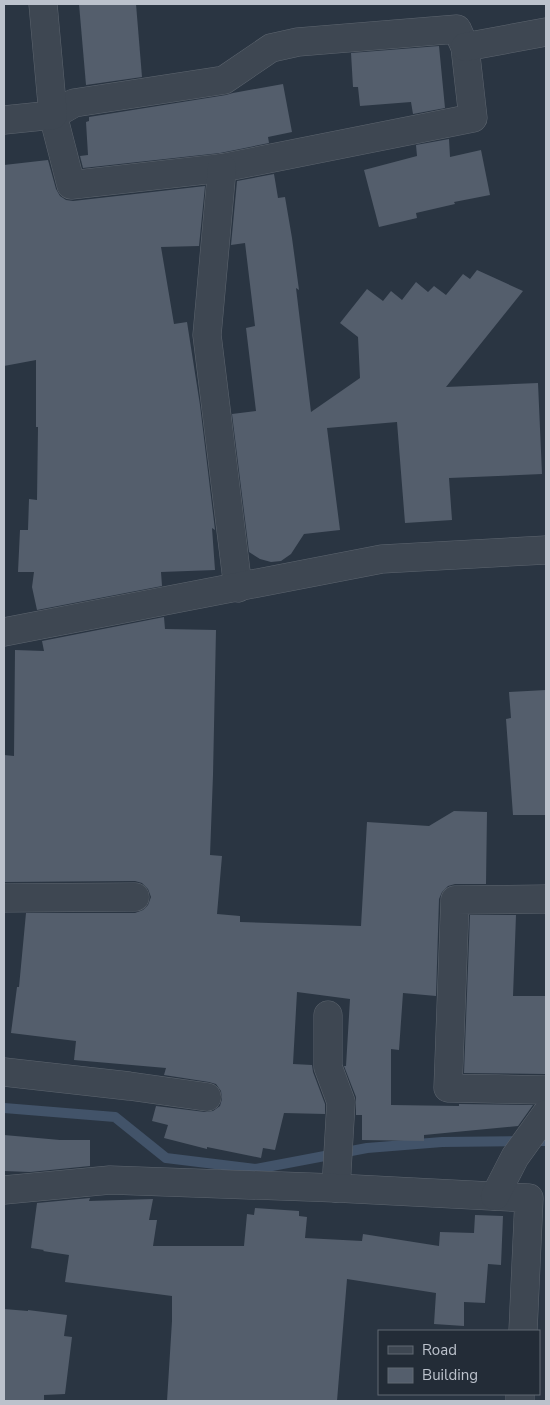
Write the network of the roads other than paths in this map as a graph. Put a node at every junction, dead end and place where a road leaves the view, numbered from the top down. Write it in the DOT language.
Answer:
graph roads {
  1 [pos="43,4"];
  2 [pos="546,32"];
  3 [pos="465,47"];
  4 [pos="53,115"];
  5 [pos="4,120"];
  6 [pos="222,168"];
  7 [pos="546,550"];
  8 [pos="238,588"];
  9 [pos="4,632"];
  10 [pos="135,897"];
  11 [pos="4,898"];
  12 [pos="546,899"];
  13 [pos="328,1015"];
  14 [pos="4,1072"];
  15 [pos="546,1090"];
  16 [pos="207,1098"];
  17 [pos="546,1114"];
  18 [pos="336,1188"];
  19 [pos="4,1190"];
  20 [pos="495,1196"];
  21 [pos="523,1330"];
  1 -- 4 [label="street"];
  2 -- 3 [label="street"];
  3 -- 4 [label="street"];
  3 -- 6 [label="street"];
  4 -- 5 [label="street"];
  4 -- 6 [label="street"];
  6 -- 8 [label="street"];
  7 -- 8 [label="street"];
  8 -- 9 [label="street"];
  10 -- 11 [label="street"];
  12 -- 15 [label="street"];
  13 -- 18 [label="street"];
  14 -- 16 [label="street"];
  17 -- 20 [label="street"];
  18 -- 19 [label="street"];
  18 -- 20 [label="street"];
  20 -- 21 [label="street"];
}
